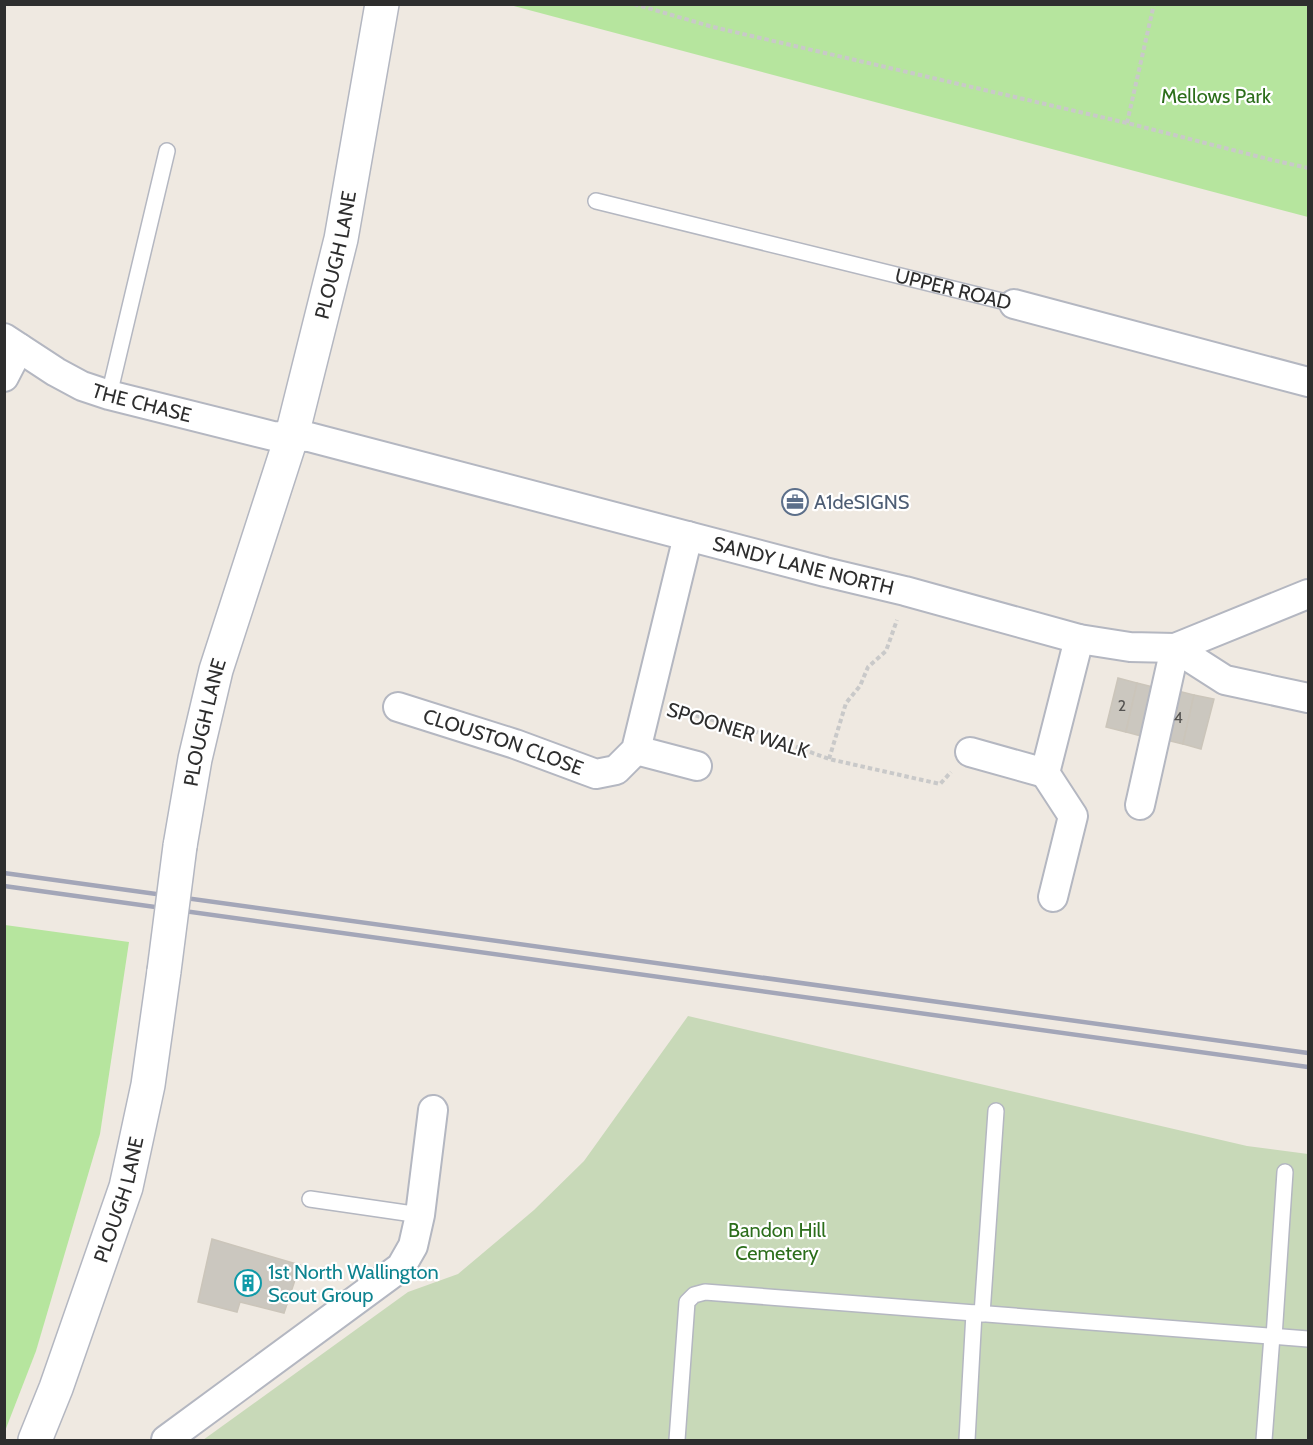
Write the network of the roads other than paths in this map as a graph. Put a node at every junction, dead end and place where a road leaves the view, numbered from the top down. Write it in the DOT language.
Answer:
graph roads {
  1 [pos="382,4"];
  2 [pos="167,151"];
  3 [pos="596,201"];
  4 [pos="1014,304"];
  5 [pos="12,343"];
  6 [pos="4,377"];
  7 [pos="1308,382"];
  8 [pos="109,395"];
  9 [pos="292,435"];
  10 [pos="688,536"];
  11 [pos="1308,594"];
  12 [pos="1079,639"];
  13 [pos="1175,648"];
  14 [pos="1308,698"];
  15 [pos="398,707"];
  16 [pos="636,750"];
  17 [pos="970,752"];
  18 [pos="697,766"];
  19 [pos="1044,773"];
  20 [pos="1140,805"];
  21 [pos="1053,897"];
  22 [pos="433,1110"];
  23 [pos="996,1110"];
  24 [pos="1285,1172"];
  25 [pos="310,1199"];
  26 [pos="420,1215"];
  27 [pos="978,1313"];
  28 [pos="1273,1336"];
  29 [pos="1308,1339"];
  30 [pos="35,1440"];
  31 [pos="166,1440"];
  32 [pos="677,1440"];
  33 [pos="966,1440"];
  34 [pos="1264,1440"];
  1 -- 9 [label="main road, PLOUGH LANE"];
  2 -- 8 [label="lane"];
  3 -- 4 [label="lane, UPPER ROAD"];
  4 -- 7 [label="street, UPPER ROAD"];
  5 -- 6 [label="street"];
  5 -- 8 [label="street, THE CHASE"];
  8 -- 9 [label="street, THE CHASE"];
  9 -- 10 [label="street, SANDY LANE NORTH"];
  9 -- 30 [label="main road, PLOUGH LANE, bridge"];
  10 -- 12 [label="street, SANDY LANE NORTH"];
  10 -- 16 [label="street"];
  11 -- 13 [label="street, SANDY LANE NORTH"];
  12 -- 13 [label="street, SANDY LANE NORTH"];
  12 -- 19 [label="street"];
  13 -- 14 [label="street"];
  13 -- 20 [label="street"];
  15 -- 16 [label="street, CLOUSTON CLOSE"];
  16 -- 18 [label="street"];
  17 -- 19 [label="street"];
  19 -- 21 [label="street"];
  22 -- 26 [label="street"];
  23 -- 27 [label="lane"];
  24 -- 28 [label="lane"];
  25 -- 26 [label="lane"];
  26 -- 31 [label="street"];
  27 -- 28 [label="lane"];
  27 -- 32 [label="lane"];
  27 -- 33 [label="lane"];
  28 -- 29 [label="lane"];
  28 -- 34 [label="lane"];
}
